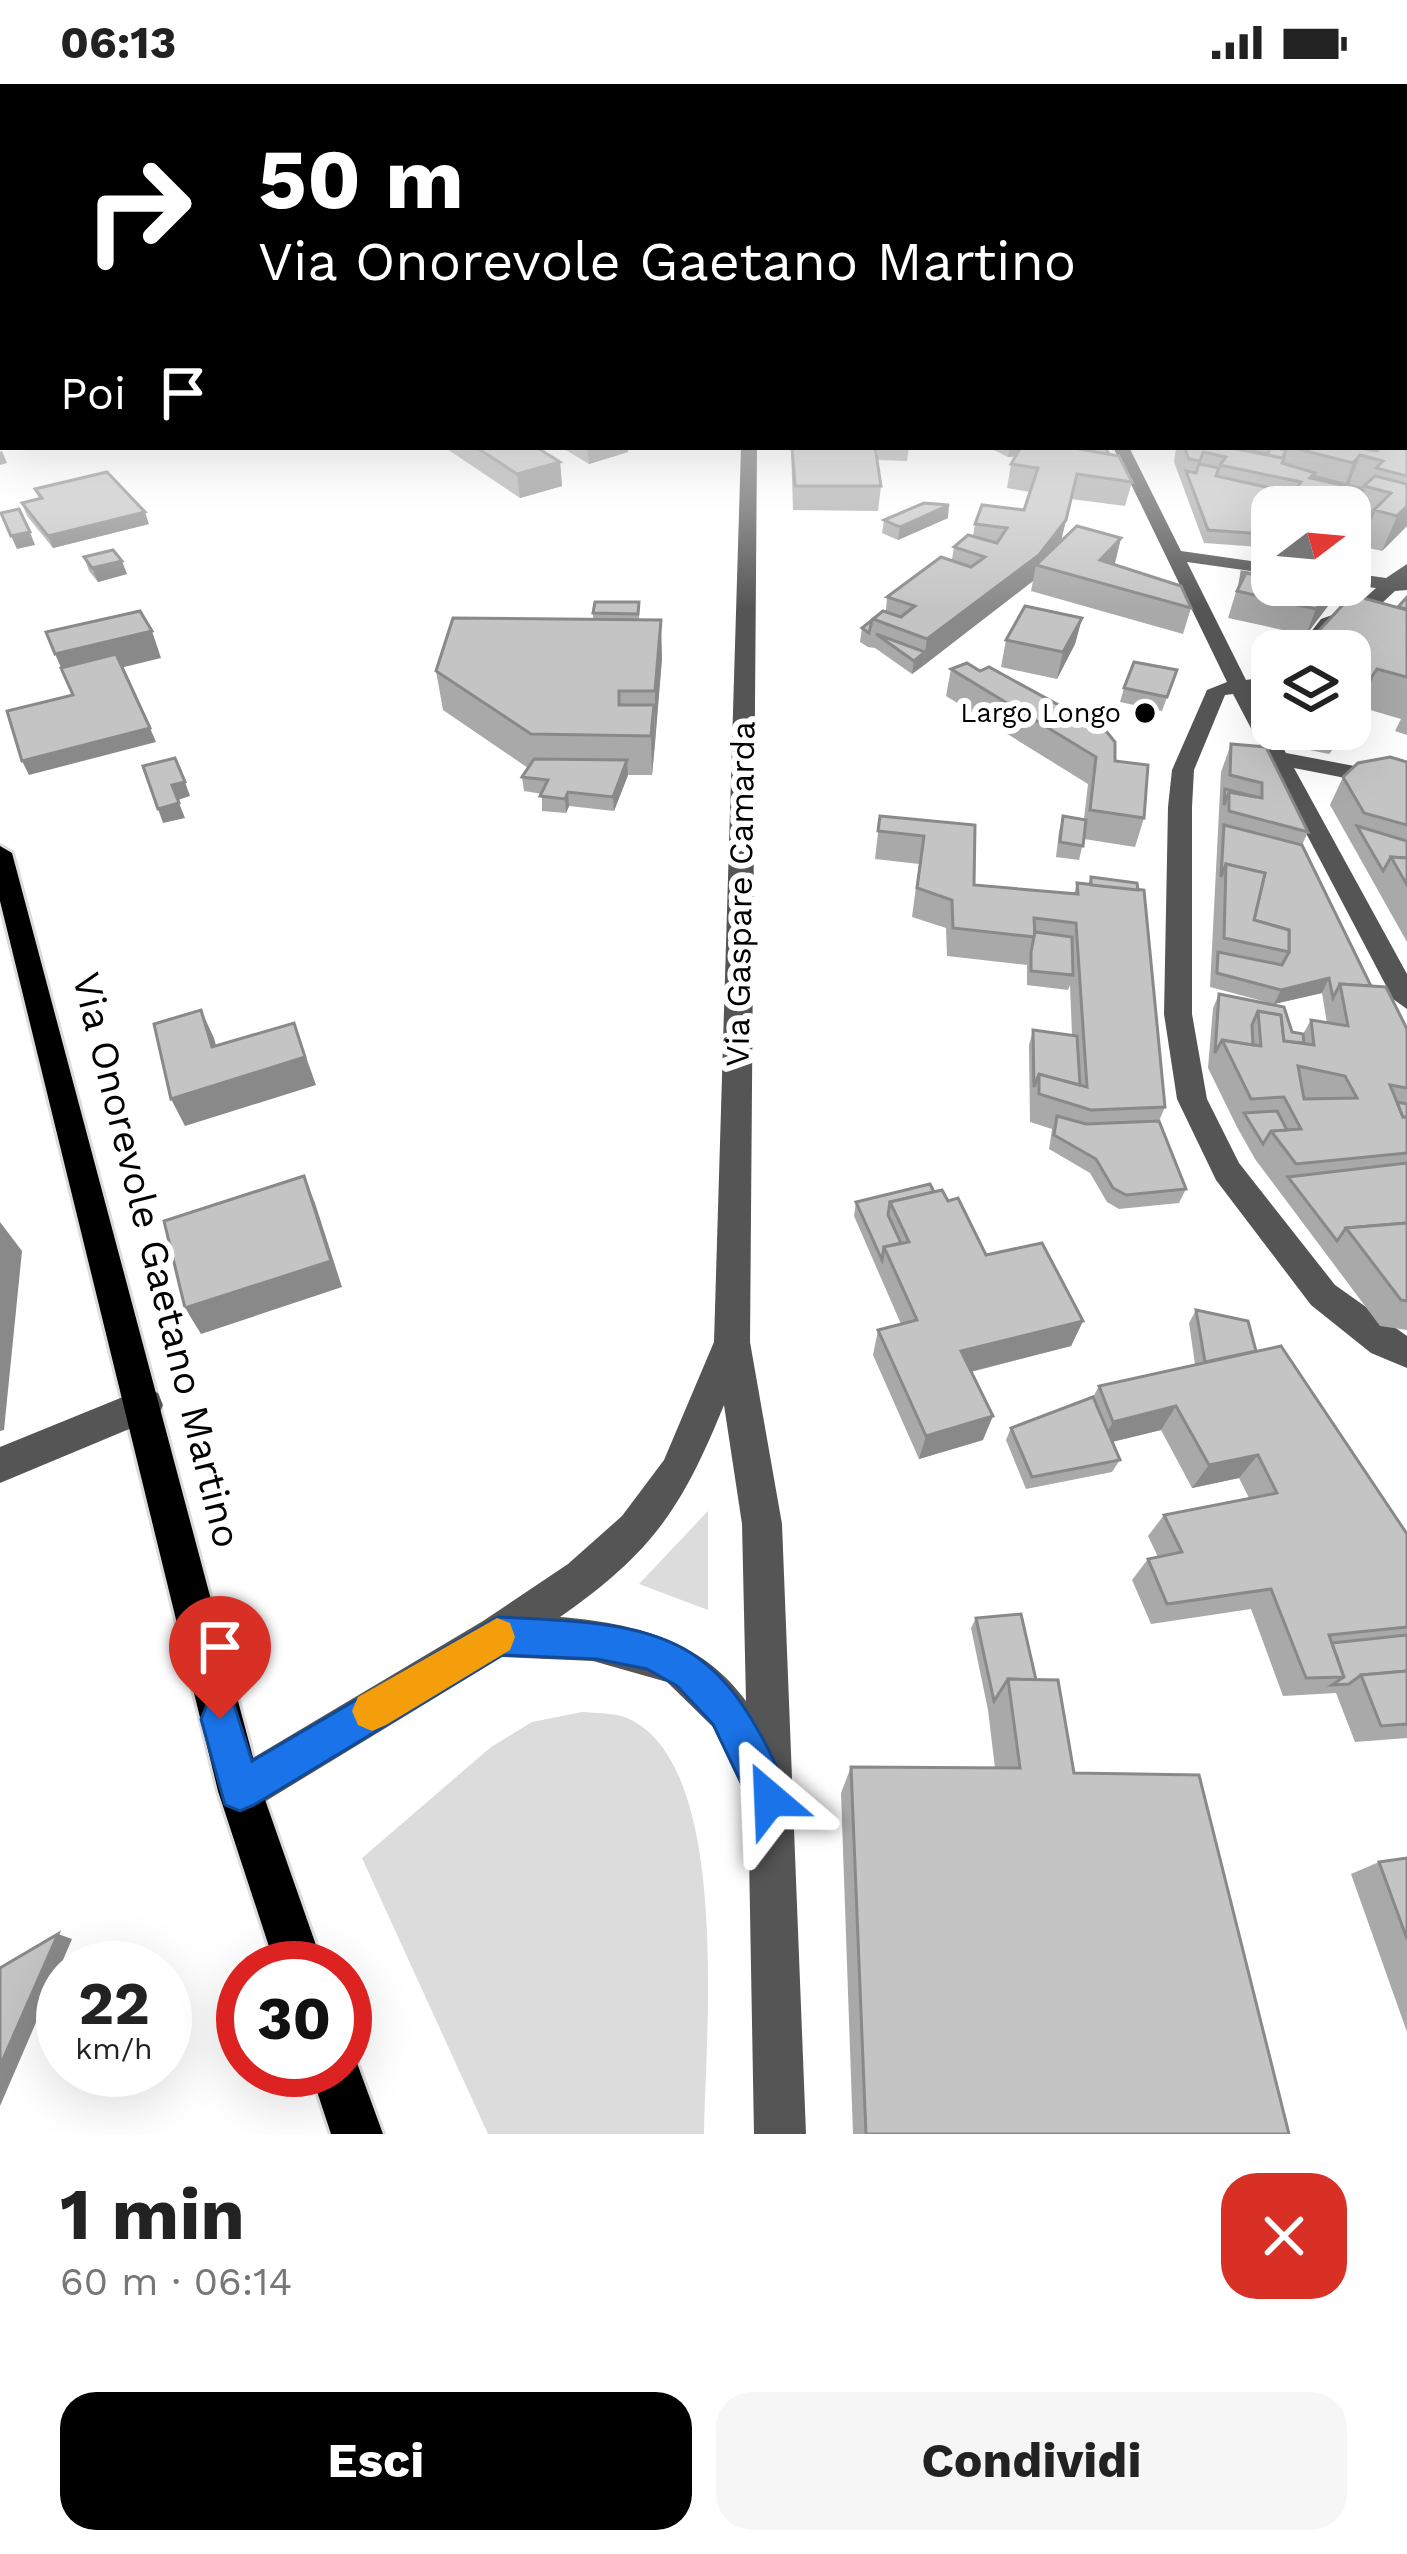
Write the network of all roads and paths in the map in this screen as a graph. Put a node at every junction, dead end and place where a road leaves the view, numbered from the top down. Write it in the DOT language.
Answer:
graph roads {
  1 [pos="749,450"];
  2 [pos="1129,450"];
  3 [pos="1174,555"];
  4 [pos="1251,566"];
  5 [pos="1407,569"];
  6 [pos="1400,586"];
  7 [pos="1323,630"];
  8 [pos="1251,683"];
  9 [pos="1239,684"];
  10 [pos="1282,766"];
  11 [pos="1407,783"];
  12 [pos="0,853"];
  13 [pos="1407,999"];
  14 [pos="732,1342"];
  15 [pos="1407,1352"];
  16 [pos="145,1406"];
  17 [pos="0,1465"];
  18 [pos="498,1636"];
  19 [pos="240,1791"];
  20 [pos="770,1799"];
  21 [pos="291,1941"];
  22 [pos="344,2097"];
  23 [pos="357,2134"];
  24 [pos="780,2134"];
  1 -- 14 [label="street, Via Gaspare Camarda"];
  2 -- 3 [label="street"];
  3 -- 4 [label="street"];
  3 -- 9 [label="street"];
  5 -- 6 [label="street"];
  6 -- 7 [label="street"];
  8 -- 9 [label="street"];
  9 -- 10 [label="street"];
  9 -- 15 [label="street"];
  10 -- 11 [label="street"];
  10 -- 13 [label="street"];
  12 -- 16 [label="main road, Via Onorevole Gaetano Martino"];
  14 -- 18 [label="street, Via Gaspare Camarda"];
  14 -- 20 [label="street, Via Gaspare Camarda"];
  16 -- 17 [label="street"];
  16 -- 19 [label="main road, Via Onorevole Gaetano Martino"];
  18 -- 19 [label="street, Via Gaspare Camarda"];
  18 -- 20 [label="street, Via Gaspare Camarda"];
  19 -- 21 [label="main road, Via Onorevole Gaetano Martino"];
  20 -- 24 [label="street, Via Gaspare Camarda"];
  22 -- 23 [label="main road"];
}
